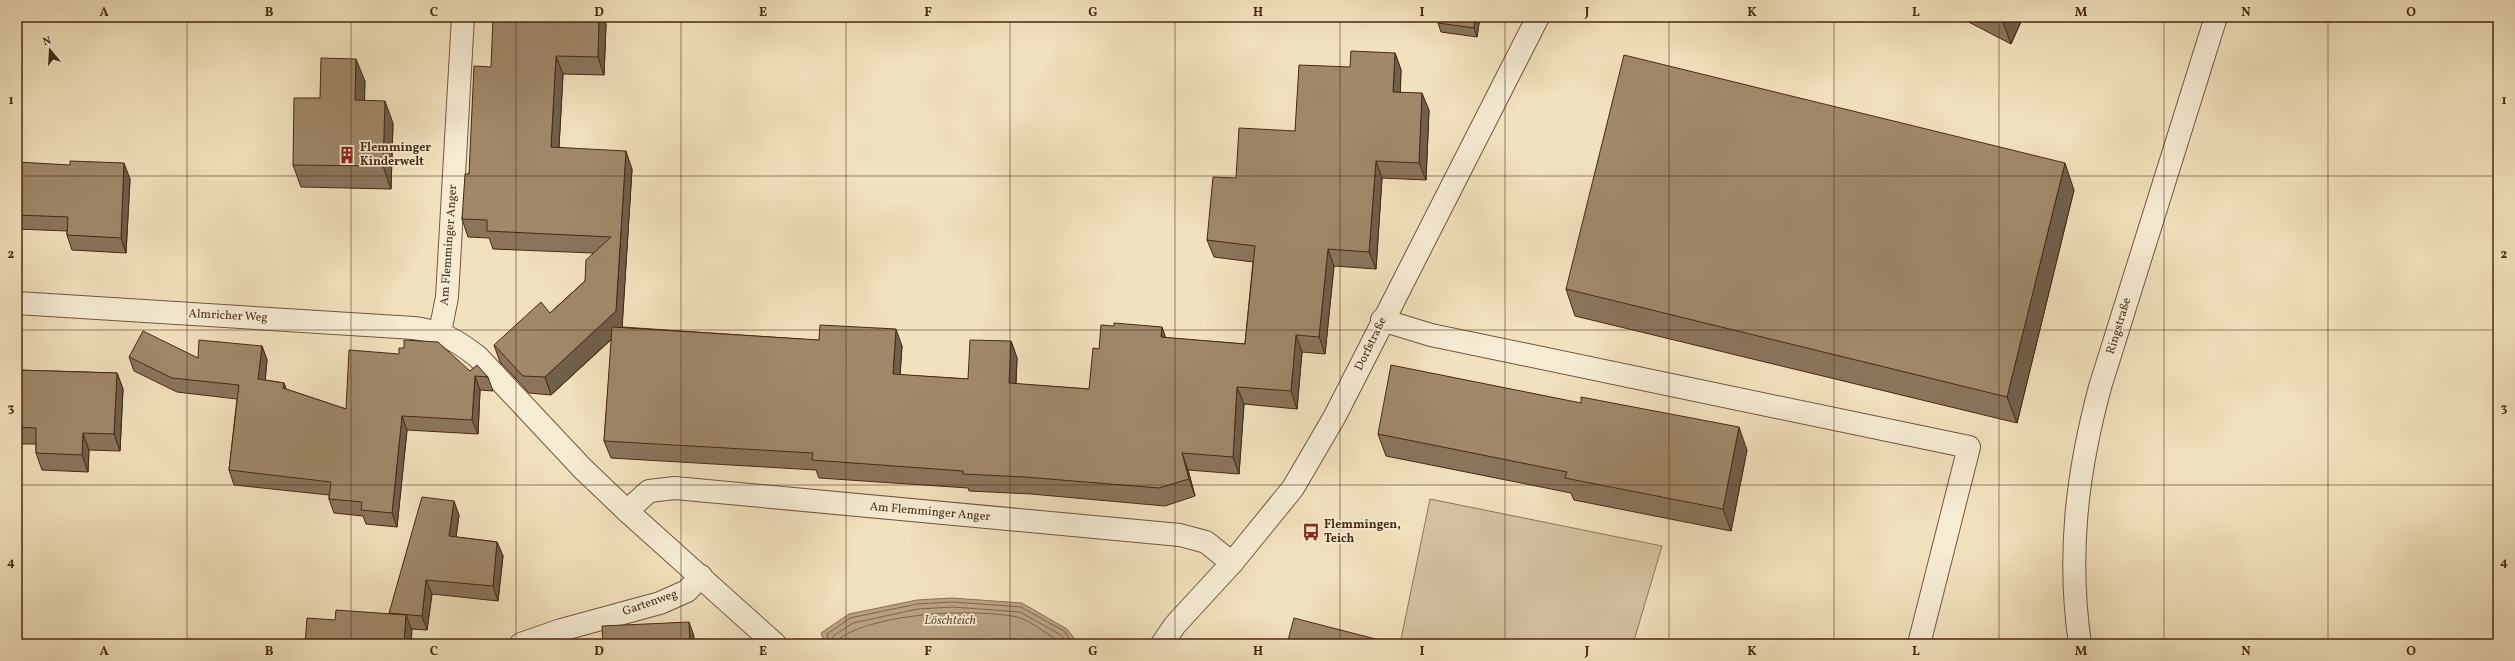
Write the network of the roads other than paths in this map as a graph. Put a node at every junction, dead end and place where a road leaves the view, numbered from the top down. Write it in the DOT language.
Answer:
graph roads {
  1 [pos="463,17"];
  2 [pos="1538,17"];
  3 [pos="2216,17"];
  4 [pos="17,303"];
  5 [pos="1382,320"];
  6 [pos="440,332"];
  7 [pos="627,511"];
  8 [pos="1232,563"];
  9 [pos="700,576"];
  10 [pos="521,644"];
  11 [pos="775,644"];
  12 [pos="1162,644"];
  13 [pos="1919,644"];
  14 [pos="2080,644"];
  1 -- 6 [label="street, Am Flemminger Anger"];
  2 -- 5 [label="street, Dorfstraße"];
  3 -- 14 [label="street, Ringstraße"];
  4 -- 6 [label="street, Almricher Weg"];
  5 -- 8 [label="street, Dorfstraße"];
  5 -- 13 [label="street"];
  6 -- 7 [label="street"];
  7 -- 8 [label="street, Am Flemminger Anger"];
  7 -- 9 [label="street"];
  8 -- 12 [label="street, Dorfstraße"];
  9 -- 10 [label="street, Gartenweg"];
  9 -- 11 [label="street"];
}
